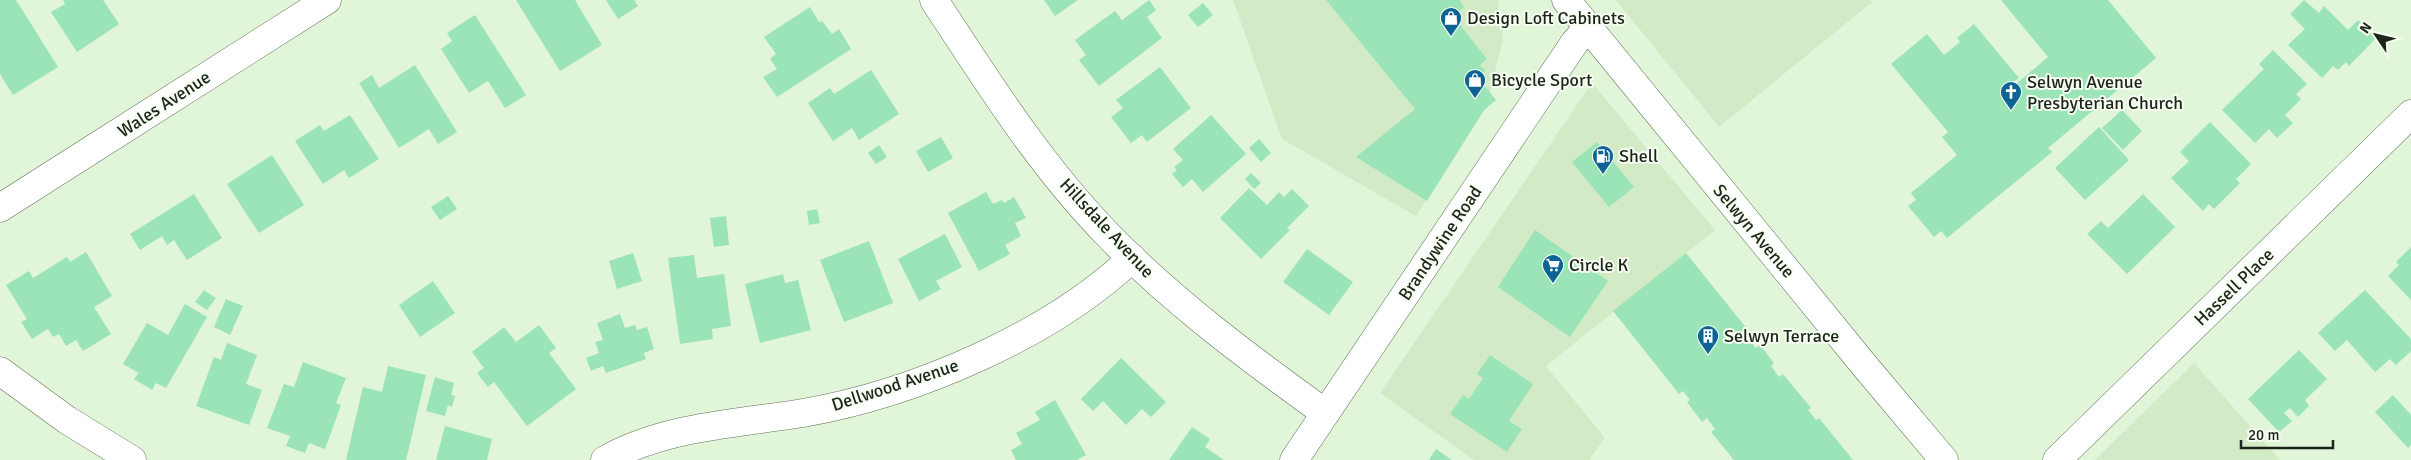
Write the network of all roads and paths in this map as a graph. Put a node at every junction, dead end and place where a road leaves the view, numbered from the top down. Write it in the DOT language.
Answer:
graph roads {
  1 [pos="327,0"];
  2 [pos="934,0"];
  3 [pos="1566,0"];
  4 [pos="1589,27"];
  5 [pos="2411,114"];
  6 [pos="0,208"];
  7 [pos="1132,258"];
  8 [pos="0,371"];
  9 [pos="1326,414"];
  10 [pos="132,460"];
  11 [pos="605,460"];
  12 [pos="1294,460"];
  13 [pos="1944,460"];
  14 [pos="2057,460"];
  1 -- 6 [label="street, Wales Avenue"];
  2 -- 7 [label="street, Hillsdale Avenue"];
  3 -- 4 [label="street, Selwyn Avenue"];
  4 -- 9 [label="street, Brandywine Road"];
  4 -- 13 [label="street, Selwyn Avenue"];
  5 -- 14 [label="street, Hassell Place"];
  7 -- 9 [label="street, Hillsdale Avenue"];
  7 -- 11 [label="street, Dellwood Avenue"];
  8 -- 10 [label="street"];
  9 -- 12 [label="street, Brandywine Road"];
}
